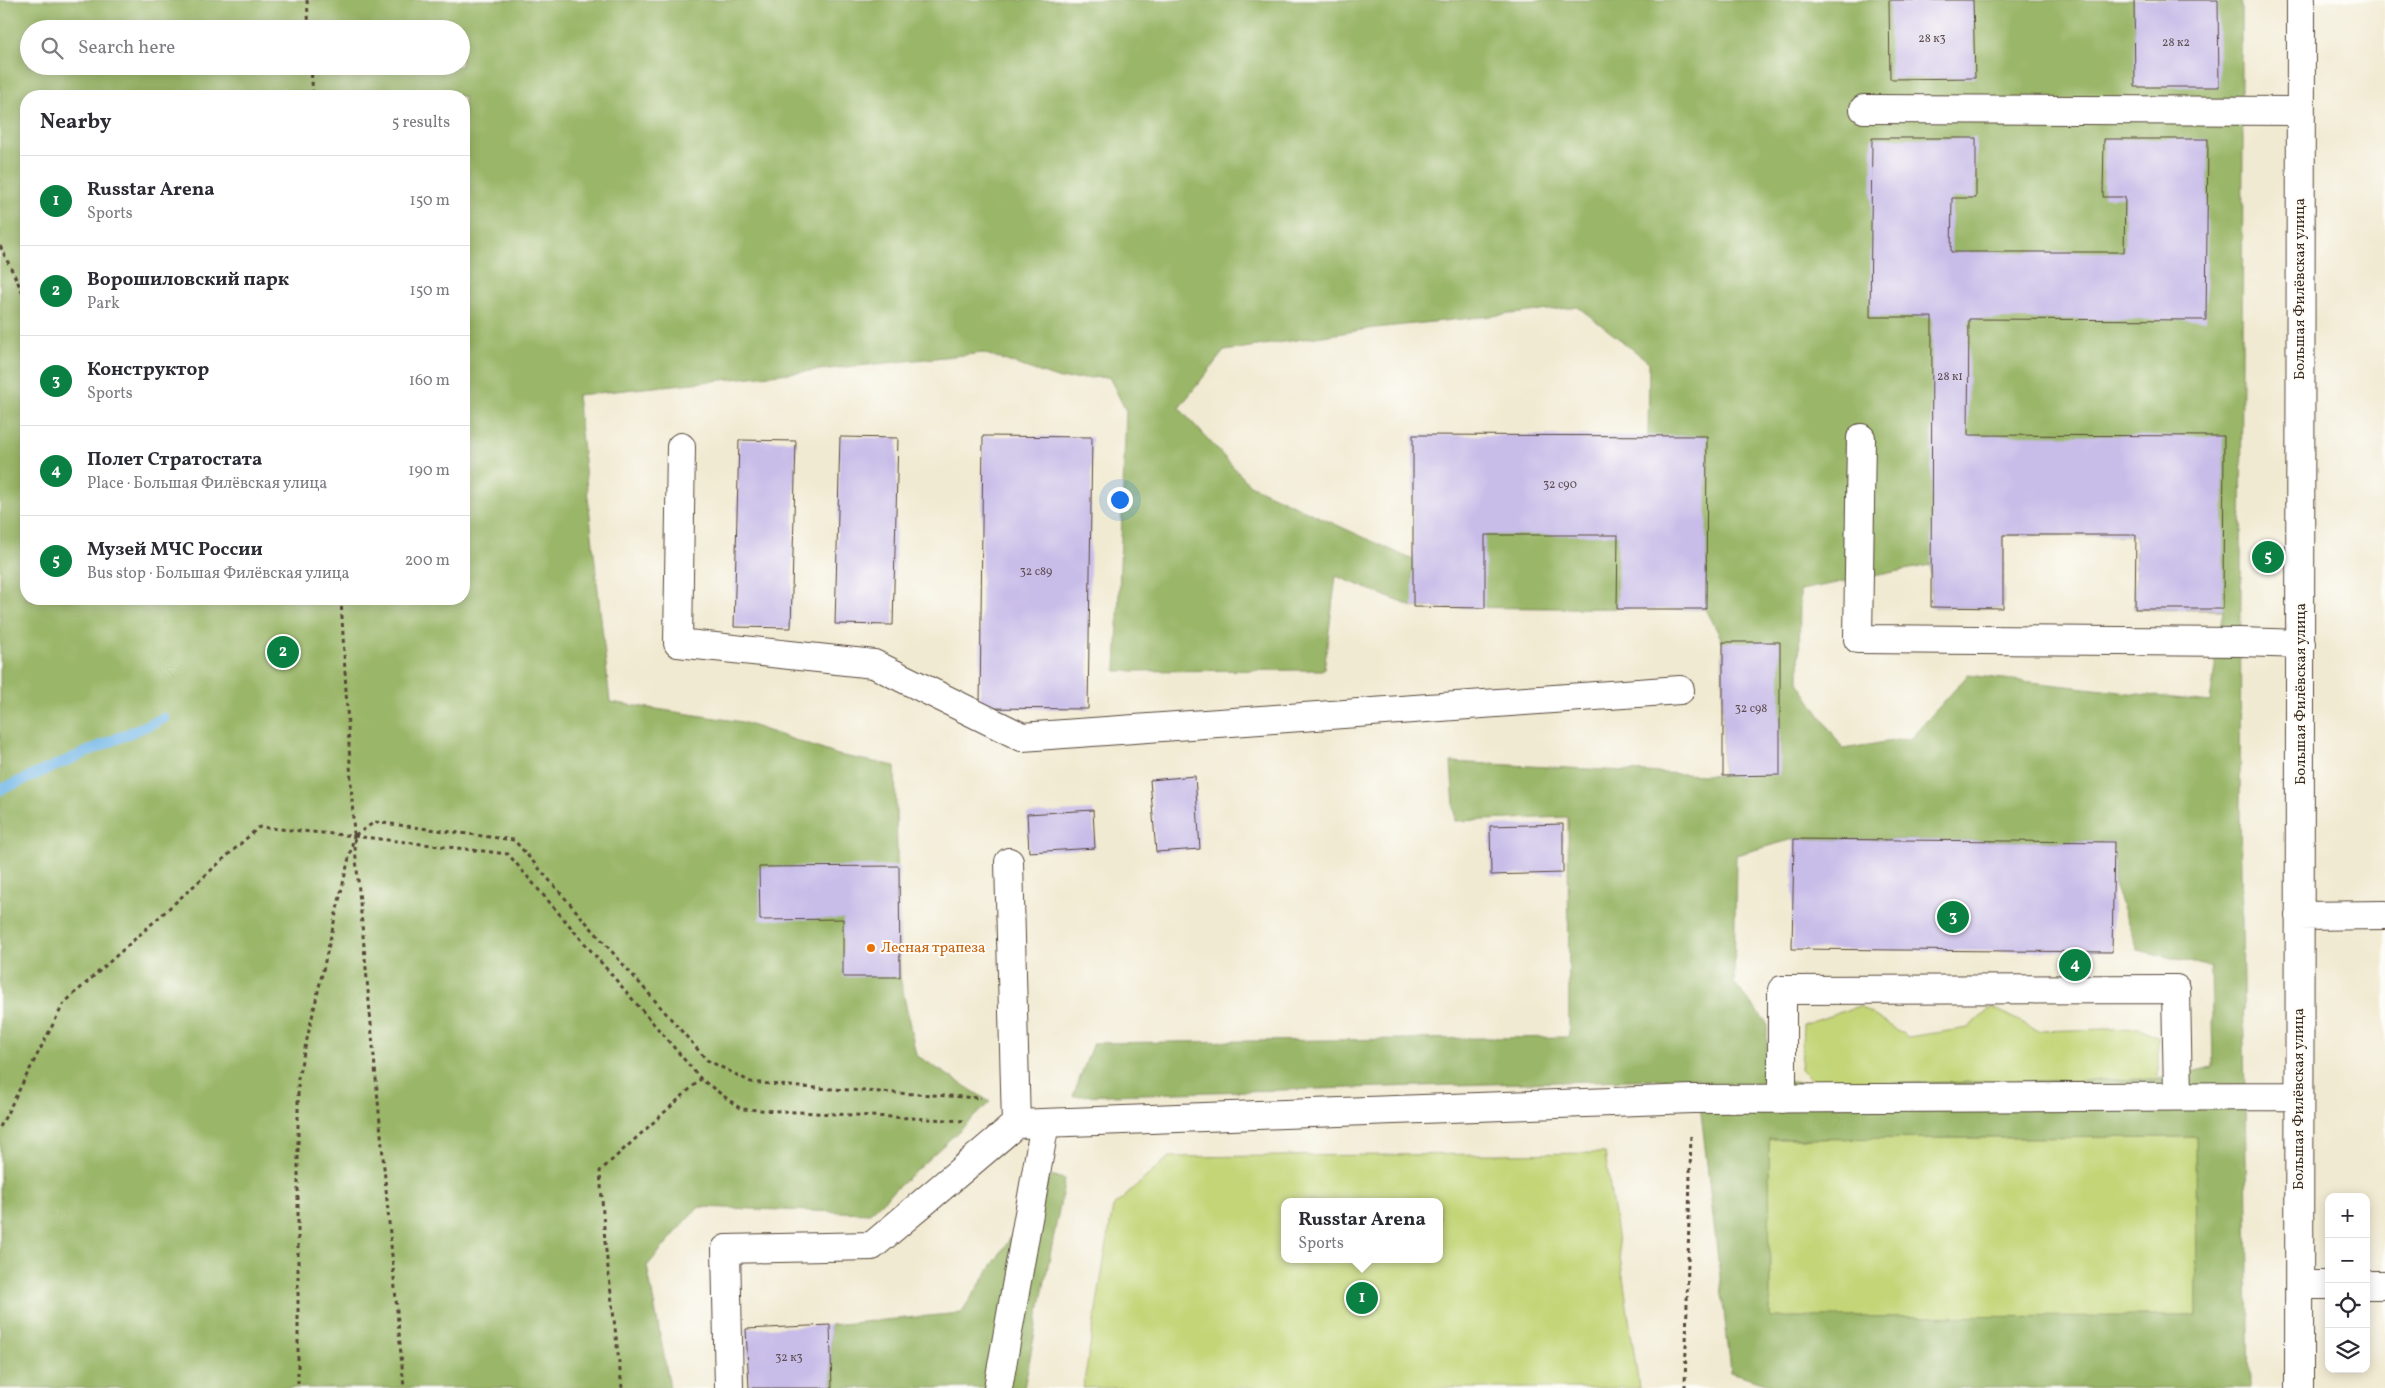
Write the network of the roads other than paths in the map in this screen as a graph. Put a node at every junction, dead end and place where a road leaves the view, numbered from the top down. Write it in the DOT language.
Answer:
graph roads {
  1 [pos="2301,0"];
  2 [pos="1864,109"];
  3 [pos="2300,111"];
  4 [pos="1861,438"];
  5 [pos="681,447"];
  6 [pos="2301,644"];
  7 [pos="1680,690"];
  8 [pos="1009,862"];
  9 [pos="2385,915"];
  10 [pos="2300,916"];
  11 [pos="2178,1096"];
  12 [pos="2299,1096"];
  13 [pos="1782,1098"];
  14 [pos="1016,1112"];
  15 [pos="1045,1122"];
  16 [pos="2300,1285"];
  17 [pos="2325,1285"];
  18 [pos="2370,1285"];
  19 [pos="2385,1285"];
  20 [pos="729,1388"];
  21 [pos="998,1388"];
  22 [pos="2299,1388"];
  1 -- 3 [label="street, Большая Филёвская улица"];
  2 -- 3 [label="street"];
  3 -- 6 [label="street, Большая Филёвская улица"];
  4 -- 6 [label="street"];
  5 -- 7 [label="street"];
  6 -- 10 [label="street, Большая Филёвская улица"];
  8 -- 14 [label="street"];
  9 -- 10 [label="street"];
  10 -- 12 [label="street, Большая Филёвская улица"];
  11 -- 12 [label="street"];
  11 -- 13 [label="street"];
  11 -- 13 [label="street"];
  12 -- 16 [label="street, Большая Филёвская улица"];
  13 -- 15 [label="street"];
  14 -- 15 [label="street"];
  14 -- 20 [label="street"];
  15 -- 21 [label="street"];
  16 -- 17 [label="street"];
  16 -- 22 [label="street, Большая Филёвская улица"];
  18 -- 19 [label="street"];
}
